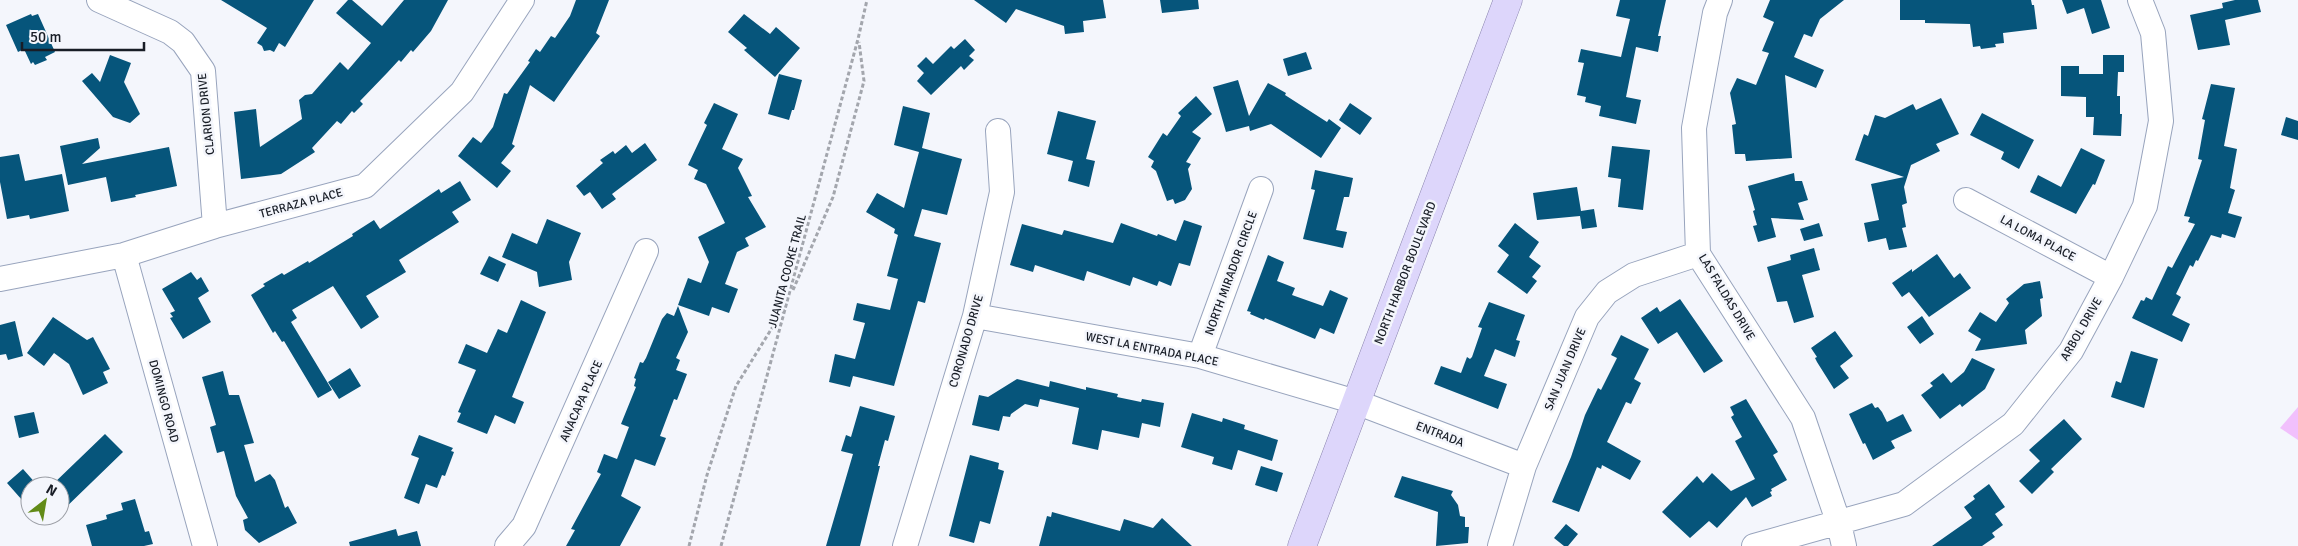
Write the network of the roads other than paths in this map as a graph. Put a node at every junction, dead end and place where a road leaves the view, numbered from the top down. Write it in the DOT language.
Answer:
graph roads {
  1 [pos="99,0"];
  2 [pos="522,0"];
  3 [pos="1508,0"];
  4 [pos="1720,0"];
  5 [pos="2140,0"];
  6 [pos="998,131"];
  7 [pos="1261,189"];
  8 [pos="1966,200"];
  9 [pos="215,226"];
  10 [pos="646,251"];
  11 [pos="1698,254"];
  12 [pos="124,255"];
  13 [pos="2111,277"];
  14 [pos="0,279"];
  15 [pos="975,316"];
  16 [pos="1200,356"];
  17 [pos="1356,402"];
  18 [pos="1524,466"];
  19 [pos="1841,535"];
  20 [pos="204,546"];
  21 [pos="506,546"];
  22 [pos="906,546"];
  23 [pos="1302,546"];
  24 [pos="1500,546"];
  25 [pos="1754,546"];
  1 -- 9 [label="street, CLARION DRIVE"];
  2 -- 9 [label="street, TERRAZA PLACE"];
  3 -- 17 [label="main road, NORTH HARBOR BOULEVARD"];
  4 -- 11 [label="street, LAS FALDAS DRIVE"];
  5 -- 13 [label="street, ARBOL DRIVE"];
  6 -- 15 [label="street, CORONADO DRIVE"];
  7 -- 16 [label="street, NORTH MIRADOR CIRCLE"];
  8 -- 13 [label="street, LA LOMA PLACE"];
  9 -- 12 [label="street, TERRAZA PLACE"];
  10 -- 21 [label="street, ANACAPA PLACE"];
  11 -- 18 [label="street, SAN JUAN DRIVE"];
  11 -- 19 [label="street, LAS FALDAS DRIVE"];
  12 -- 14 [label="street, TERRAZA PLACE"];
  12 -- 20 [label="street, DOMINGO ROAD"];
  13 -- 19 [label="street, ARBOL DRIVE"];
  15 -- 16 [label="street, WEST LA ENTRADA PLACE"];
  15 -- 22 [label="street, CORONADO DRIVE"];
  16 -- 17 [label="street, WEST LA ENTRADA PLACE"];
  17 -- 18 [label="street, ENTRADA"];
  17 -- 23 [label="main road, NORTH HARBOR BOULEVARD"];
  18 -- 24 [label="street, SAN JUAN DRIVE"];
  19 -- 25 [label="street, ARBOL DRIVE"];
}
